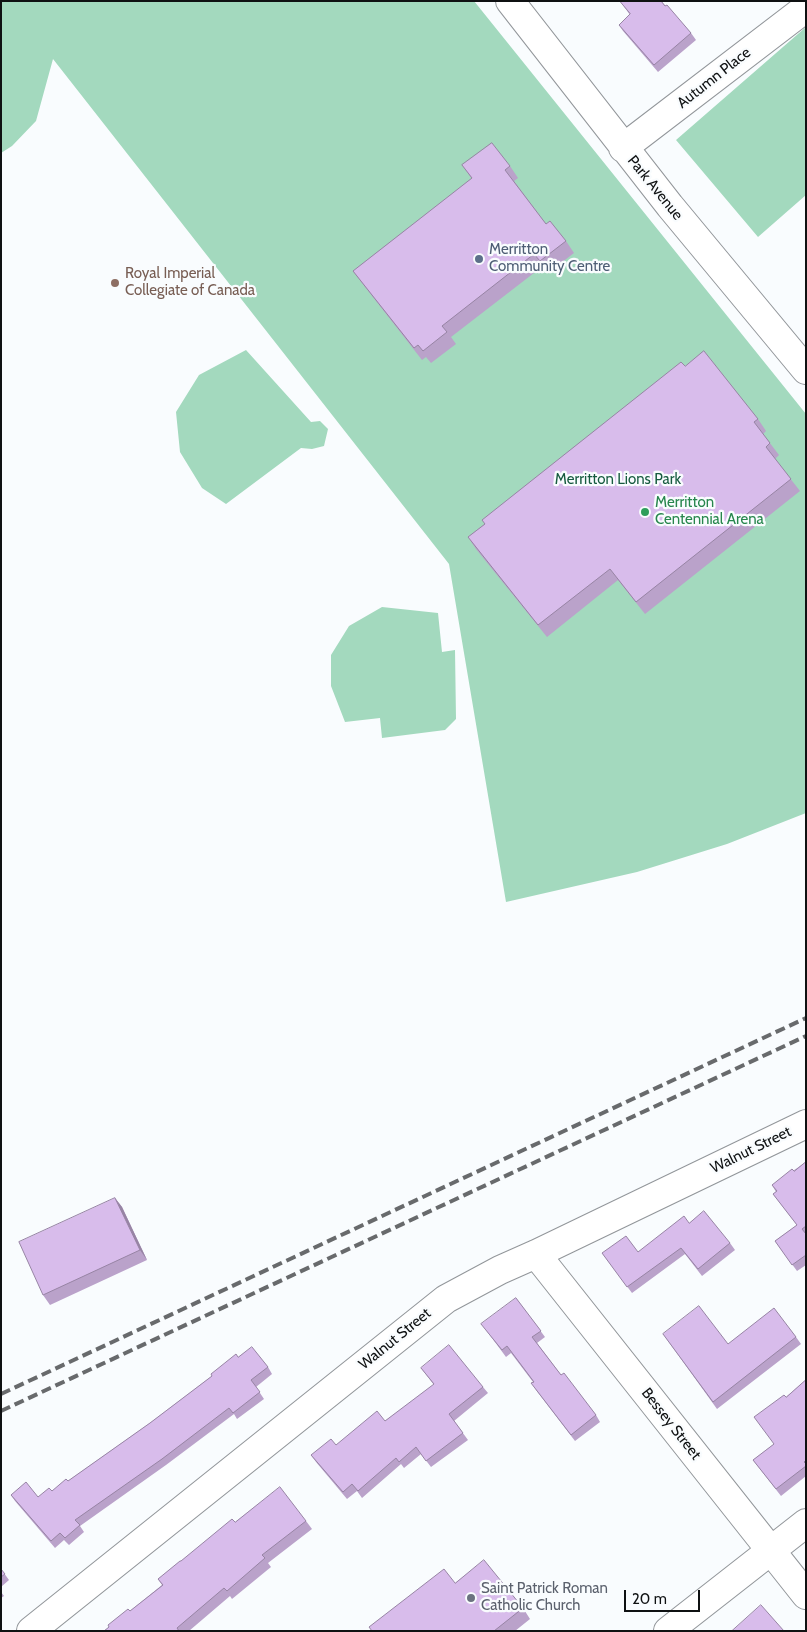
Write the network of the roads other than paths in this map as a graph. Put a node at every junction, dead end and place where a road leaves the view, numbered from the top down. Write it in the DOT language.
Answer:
graph roads {
  1 [pos="510,1"];
  2 [pos="806,8"];
  3 [pos="623,148"];
  4 [pos="806,370"];
  5 [pos="806,1124"];
  6 [pos="536,1254"];
  7 [pos="806,1523"];
  8 [pos="770,1551"];
  9 [pos="806,1595"];
  10 [pos="32,1631"];
  11 [pos="668,1631"];
  1 -- 3 [label="street, Park Avenue"];
  2 -- 3 [label="street, Autumn Place"];
  3 -- 4 [label="street, Park Avenue"];
  5 -- 6 [label="street, Walnut Street"];
  6 -- 8 [label="street, Bessey Street"];
  6 -- 10 [label="street, Walnut Street"];
  7 -- 8 [label="street"];
  8 -- 9 [label="street, Bessey Street"];
  8 -- 11 [label="street"];
}
